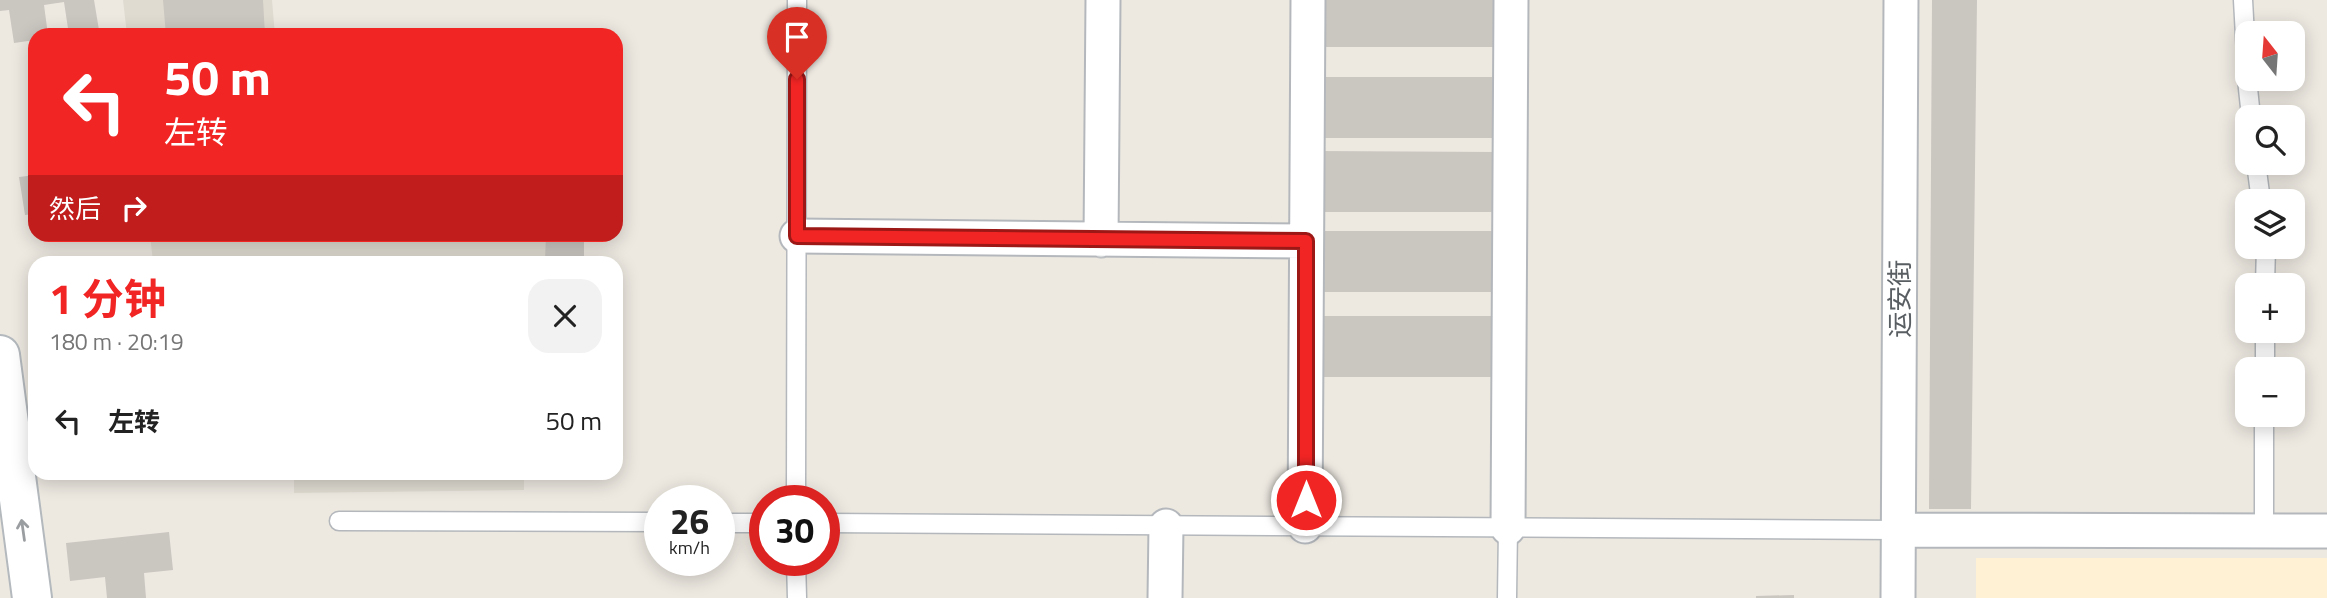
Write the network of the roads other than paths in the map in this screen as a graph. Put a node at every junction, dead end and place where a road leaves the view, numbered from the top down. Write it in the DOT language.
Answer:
graph roads {
  1 [pos="797,0"];
  2 [pos="1104,0"];
  3 [pos="1308,0"];
  4 [pos="1511,0"];
  5 [pos="1901,0"];
  6 [pos="2243,0"];
  7 [pos="2244,21"];
  8 [pos="797,236"];
  9 [pos="1101,240"];
  10 [pos="1306,241"];
  11 [pos="0,355"];
  12 [pos="2264,427"];
  13 [pos="796,485"];
  14 [pos="339,521"];
  15 [pos="644,522"];
  16 [pos="840,523"];
  17 [pos="1166,526"];
  18 [pos="1306,526"];
  19 [pos="1508,528"];
  20 [pos="1898,530"];
  21 [pos="2264,531"];
  22 [pos="2327,531"];
  23 [pos="796,576"];
  24 [pos="32,598"];
  25 [pos="797,598"];
  26 [pos="1165,598"];
  27 [pos="1507,598"];
  28 [pos="1898,598"];
  1 -- 8 [label="lane"];
  2 -- 9 [label="street"];
  3 -- 10 [label="street"];
  4 -- 19 [label="street"];
  5 -- 20 [label="street, 运安街"];
  6 -- 7 [label="lane"];
  8 -- 9 [label="street"];
  8 -- 13 [label="lane"];
  9 -- 10 [label="street"];
  10 -- 18 [label="street"];
  24 -- 11 [label="street, one-way"];
  12 -- 21 [label="lane"];
  14 -- 15 [label="lane"];
  16 -- 17 [label="lane"];
  17 -- 18 [label="lane"];
  17 -- 26 [label="street"];
  18 -- 19 [label="lane"];
  19 -- 20 [label="lane"];
  19 -- 27 [label="lane"];
  20 -- 21 [label="street"];
  20 -- 28 [label="street, 运安街"];
  21 -- 22 [label="street"];
  23 -- 25 [label="lane"];
}
